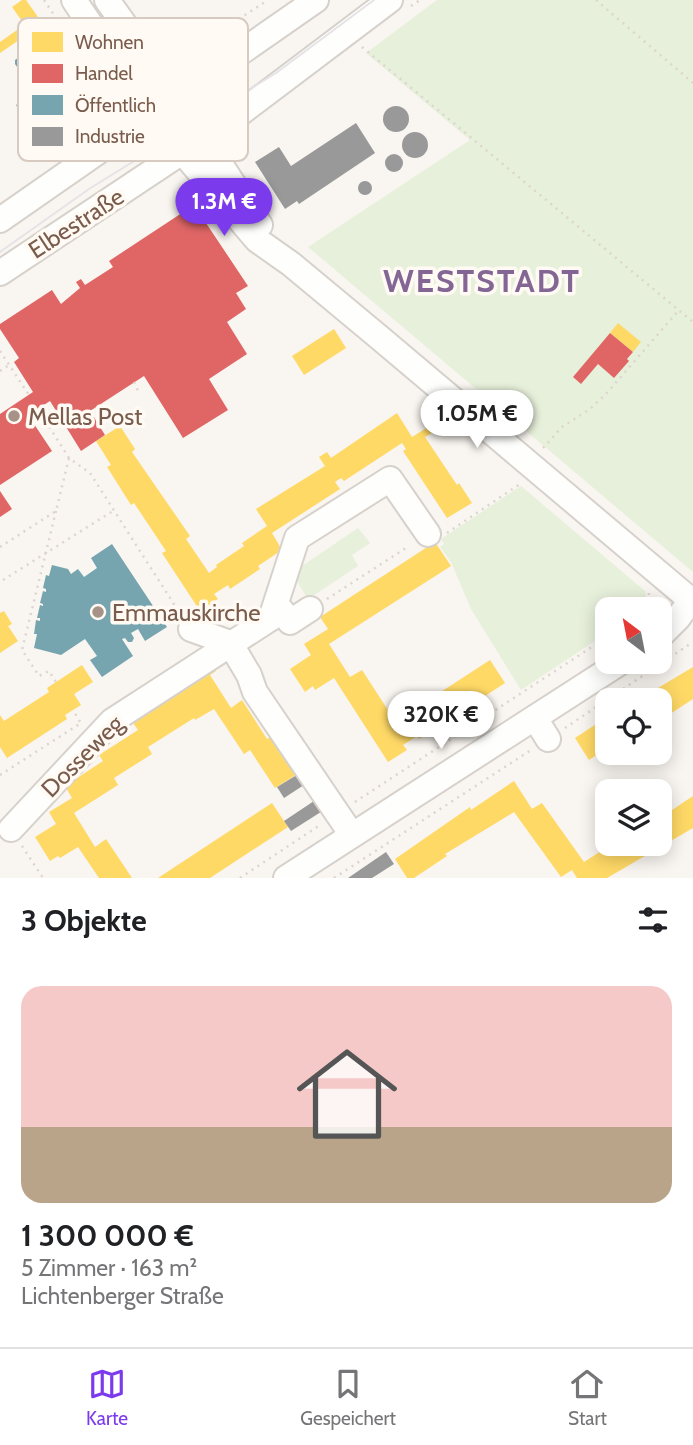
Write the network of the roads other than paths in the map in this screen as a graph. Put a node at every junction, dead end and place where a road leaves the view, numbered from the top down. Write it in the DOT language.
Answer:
graph roads {
  1 [pos="74,0"];
  2 [pos="107,0"];
  3 [pos="316,0"];
  4 [pos="390,0"];
  5 [pos="86,18"];
  6 [pos="119,18"];
  7 [pos="248,47"];
  8 [pos="248,106"];
  9 [pos="85,161"];
  10 [pos="170,161"];
  11 [pos="189,161"];
  12 [pos="219,161"];
  13 [pos="0,220"];
  14 [pos="291,264"];
  15 [pos="0,273"];
  16 [pos="428,534"];
  17 [pos="692,601"];
  18 [pos="310,609"];
  19 [pos="271,618"];
  20 [pos="672,626"];
  21 [pos="191,629"];
  22 [pos="230,643"];
  23 [pos="603,674"];
  24 [pos="535,718"];
  25 [pos="548,739"];
  26 [pos="11,829"];
  27 [pos="352,835"];
  28 [pos="285,878"];
  1 -- 5 [label="street"];
  2 -- 6 [label="street"];
  3 -- 7 [label="street, Elbestraße"];
  4 -- 8 [label="street, Elbestraße"];
  9 -- 13 [label="street, Elbestraße"];
  10 -- 15 [label="street, Elbestraße"];
  11 -- 14 [label="street"];
  12 -- 14 [label="street"];
  14 -- 17 [label="street"];
  16 -- 19 [label="street"];
  17 -- 20 [label="street"];
  18 -- 19 [label="street"];
  19 -- 22 [label="street, Dosseweg"];
  21 -- 22 [label="street"];
  22 -- 26 [label="street, Dosseweg"];
  22 -- 27 [label="street"];
  23 -- 24 [label="street"];
  24 -- 25 [label="street"];
  24 -- 27 [label="street"];
  27 -- 28 [label="street"];
}
